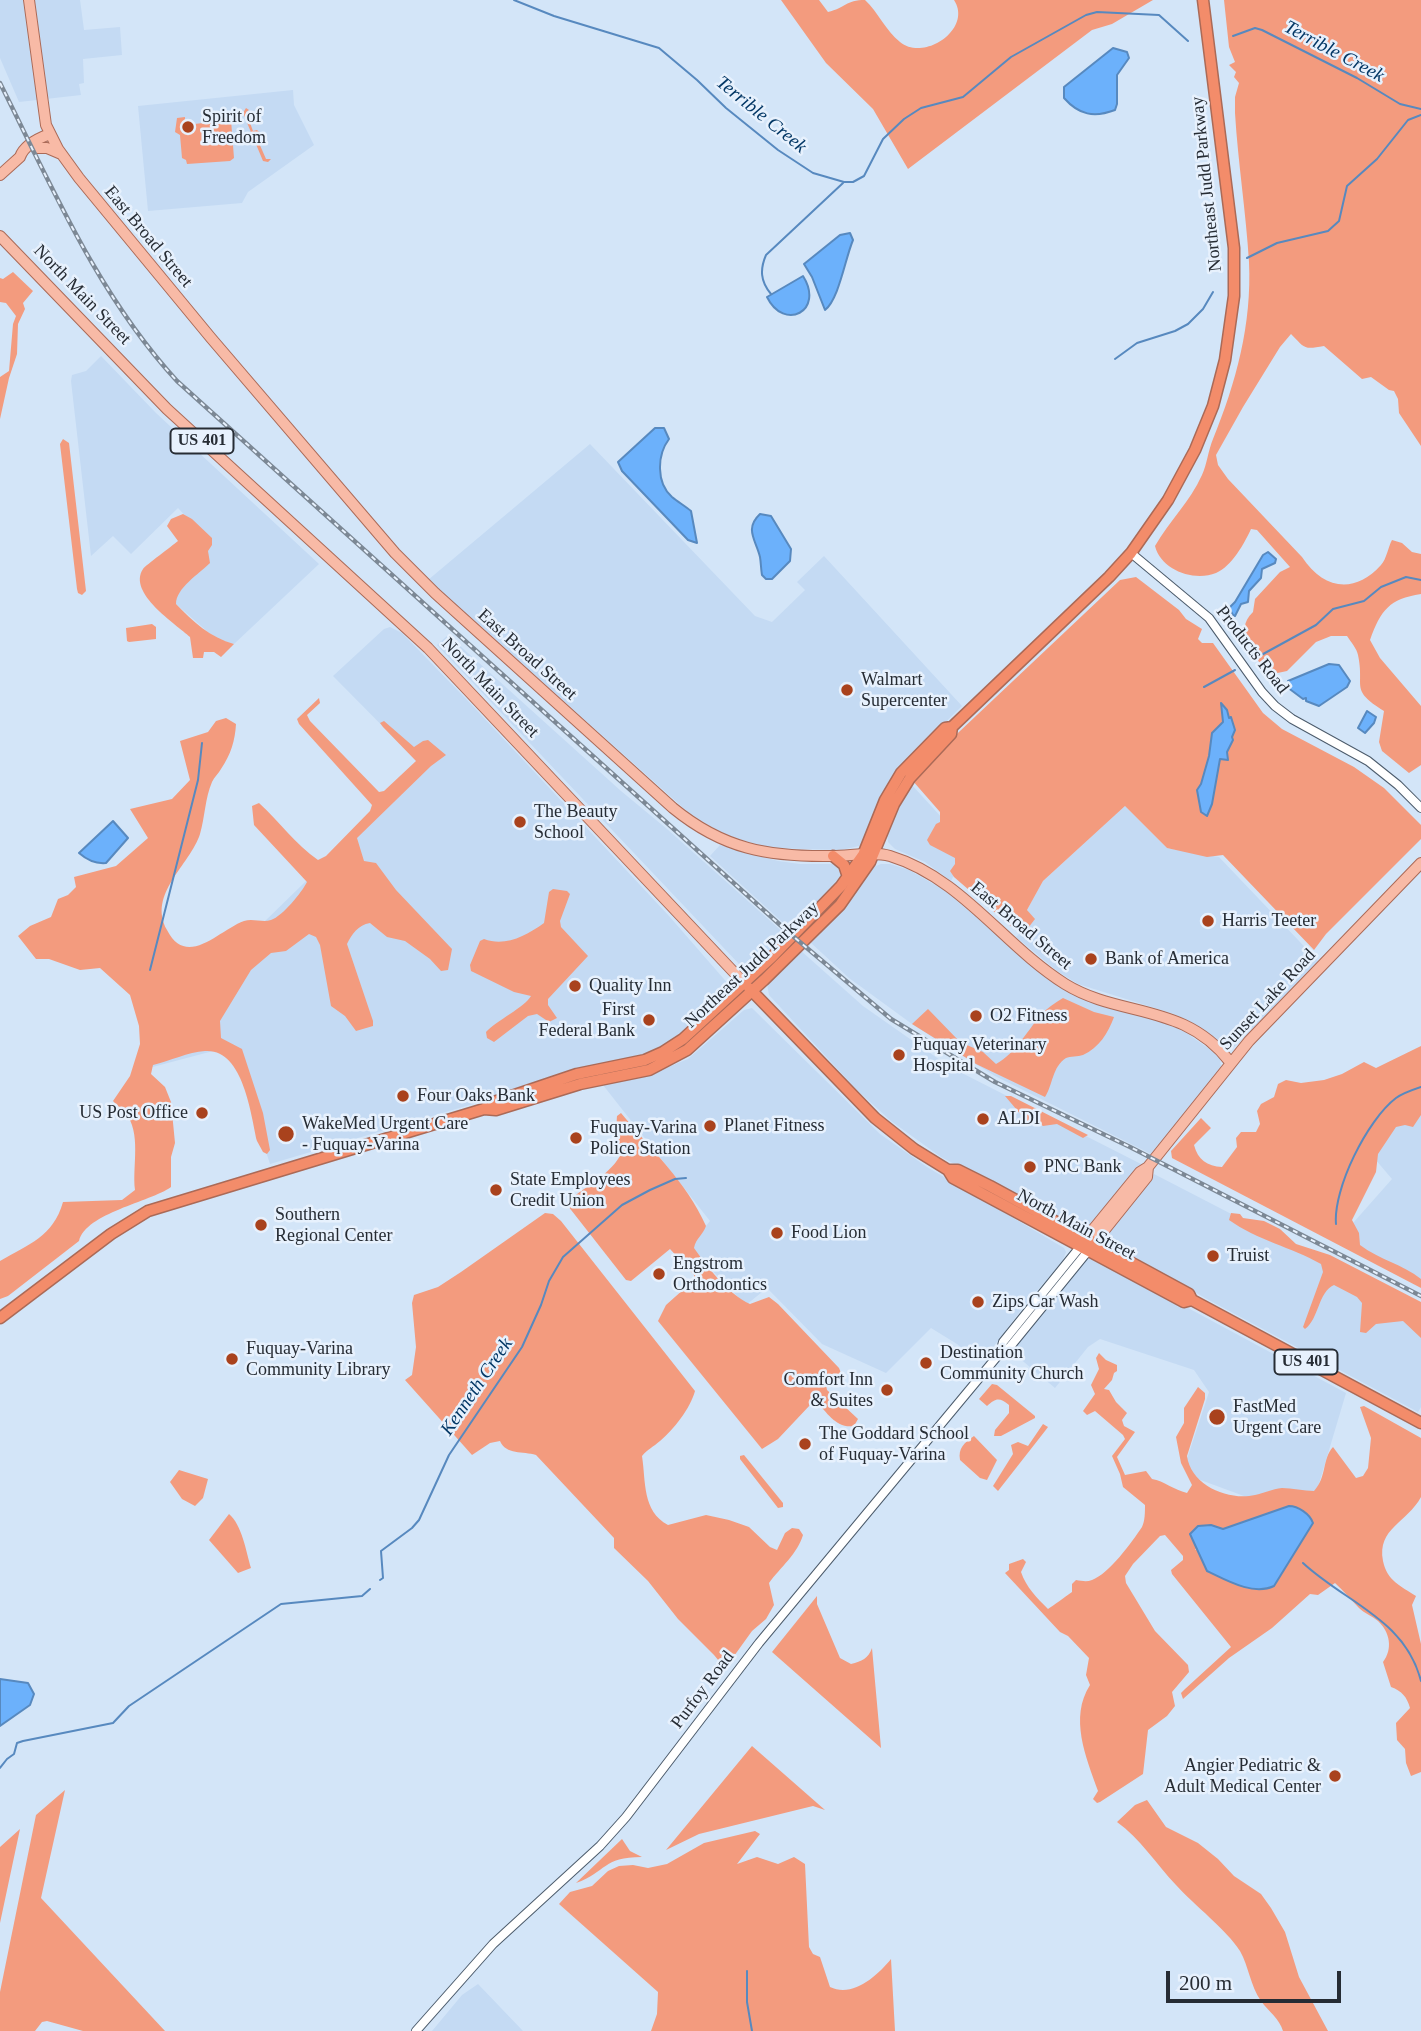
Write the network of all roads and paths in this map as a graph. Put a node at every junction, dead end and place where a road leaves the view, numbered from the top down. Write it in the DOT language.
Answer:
graph roads {
  1 [pos="29,0"];
  2 [pos="1203,0"];
  3 [pos="50,134"];
  4 [pos="36,148"];
  5 [pos="61,154"];
  6 [pos="20,157"];
  7 [pos="0,175"];
  8 [pos="0,236"];
  9 [pos="1131,553"];
  10 [pos="1421,808"];
  11 [pos="868,855"];
  12 [pos="833,856"];
  13 [pos="1421,863"];
  14 [pos="848,877"];
  15 [pos="748,987"];
  16 [pos="645,1060"];
  17 [pos="1230,1062"];
  18 [pos="625,1076"];
  19 [pos="484,1109"];
  20 [pos="1087,1245"];
  21 [pos="0,1318"];
  22 [pos="1421,1423"];
  23 [pos="416,2031"];
  1 -- 3 [label="main road, East Broad Street"];
  2 -- 9 [label="highway, Northeast Judd Parkway"];
  3 -- 4 [label="main road"];
  3 -- 5 [label="main road, East Broad Street"];
  3 -- 6 [label="main road"];
  4 -- 5 [label="main road"];
  4 -- 6 [label="main road"];
  5 -- 12 [label="main road, East Broad Street"];
  6 -- 7 [label="main road"];
  8 -- 15 [label="main road, North Main Street / US 401"];
  9 -- 10 [label="street, Products Road"];
  9 -- 11 [label="highway, Northeast Judd Parkway"];
  11 -- 12 [label="main road, East Broad Street"];
  11 -- 14 [label="highway, Northeast Judd Parkway"];
  11 -- 15 [label="highway, Northeast Judd Parkway"];
  11 -- 17 [label="main road, East Broad Street"];
  12 -- 14 [label="highway"];
  13 -- 17 [label="main road, Sunset Lake Road"];
  14 -- 15 [label="highway, Northeast Judd Parkway"];
  15 -- 16 [label="highway, Northeast Judd Parkway"];
  15 -- 18 [label="highway, Northeast Judd Parkway"];
  15 -- 20 [label="highway, North Main Street / US 401"];
  16 -- 18 [label="highway"];
  16 -- 19 [label="highway, Northeast Judd Parkway"];
  17 -- 20 [label="main road, Sunset Lake Road"];
  18 -- 19 [label="highway, Northeast Judd Parkway"];
  19 -- 21 [label="highway, Northeast Judd Parkway"];
  20 -- 22 [label="highway, North Main Street / US 401"];
  20 -- 23 [label="street, Purfoy Road"];
}
